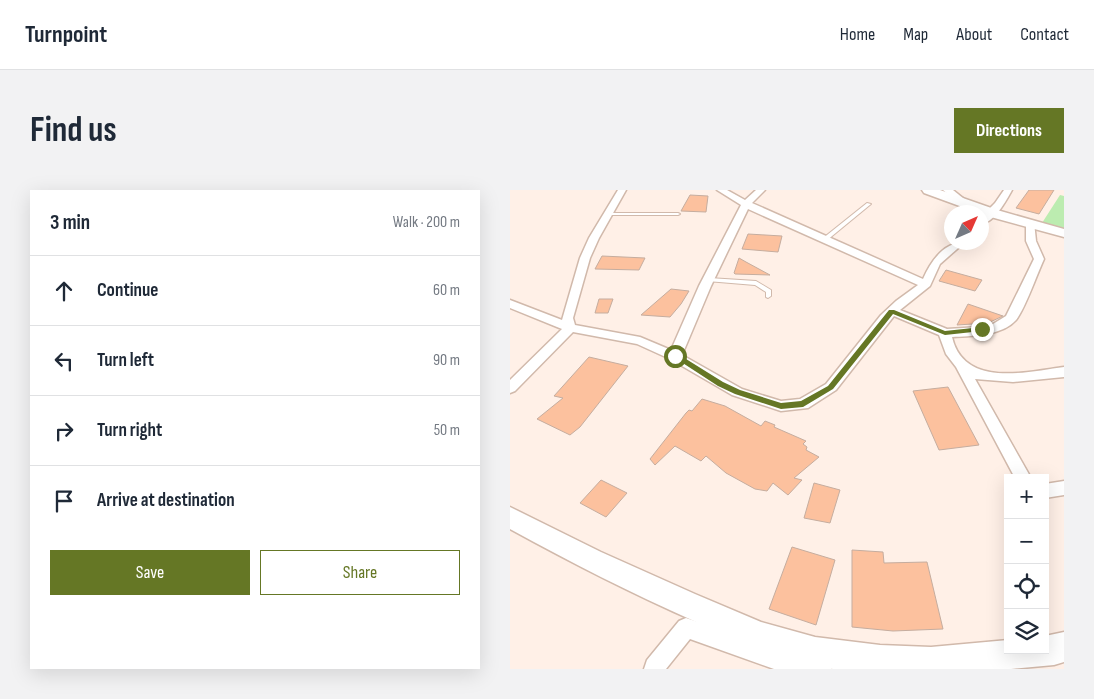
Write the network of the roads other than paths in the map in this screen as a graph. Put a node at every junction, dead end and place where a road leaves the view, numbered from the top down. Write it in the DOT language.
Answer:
graph roads {
  1 [pos="622,190"];
  2 [pos="721,190"];
  3 [pos="761,190"];
  4 [pos="928,190"];
  5 [pos="947,190"];
  6 [pos="1008,190"];
  7 [pos="964,203"];
  8 [pos="746,204"];
  9 [pos="869,204"];
  10 [pos="967,205"];
  11 [pos="609,214"];
  12 [pos="678,214"];
  13 [pos="989,214"];
  14 [pos="989,217"];
  15 [pos="1031,224"];
  16 [pos="1064,233"];
  17 [pos="824,240"];
  18 [pos="950,250"];
  19 [pos="709,280"];
  20 [pos="926,284"];
  21 [pos="768,296"];
  22 [pos="510,304"];
  23 [pos="892,312"];
  24 [pos="570,328"];
  25 [pos="945,333"];
  26 [pos="675,356"];
  27 [pos="962,367"];
  28 [pos="1064,372"];
  29 [pos="510,388"];
  30 [pos="1021,474"];
  31 [pos="1064,488"];
  32 [pos="1049,490"];
  33 [pos="510,517"];
  34 [pos="1064,647"];
  35 [pos="880,660"];
  36 [pos="934,666"];
  37 [pos="652,668"];
  1 -- 11 [label="street"];
  2 -- 8 [label="street"];
  3 -- 8 [label="street"];
  4 -- 7 [label="main road"];
  5 -- 7 [label="street"];
  6 -- 13 [label="street"];
  7 -- 10 [label="main road"];
  8 -- 17 [label="street"];
  8 -- 19 [label="street"];
  9 -- 17 [label="lane"];
  11 -- 12 [label="lane"];
  11 -- 24 [label="street"];
  14 -- 15 [label="main road"];
  15 -- 16 [label="main road"];
  15 -- 25 [label="street"];
  17 -- 20 [label="street"];
  18 -- 20 [label="street"];
  19 -- 21 [label="lane"];
  19 -- 26 [label="street"];
  20 -- 23 [label="street"];
  22 -- 24 [label="street"];
  23 -- 25 [label="street"];
  23 -- 26 [label="street"];
  24 -- 26 [label="street"];
  24 -- 29 [label="street"];
  25 -- 27 [label="street"];
  27 -- 28 [label="street"];
  27 -- 30 [label="street"];
  31 -- 32 [label="street"];
  33 -- 35 [label="main road"];
  34 -- 36 [label="main road"];
  35 -- 36 [label="main road"];
  35 -- 37 [label="street"];
}
